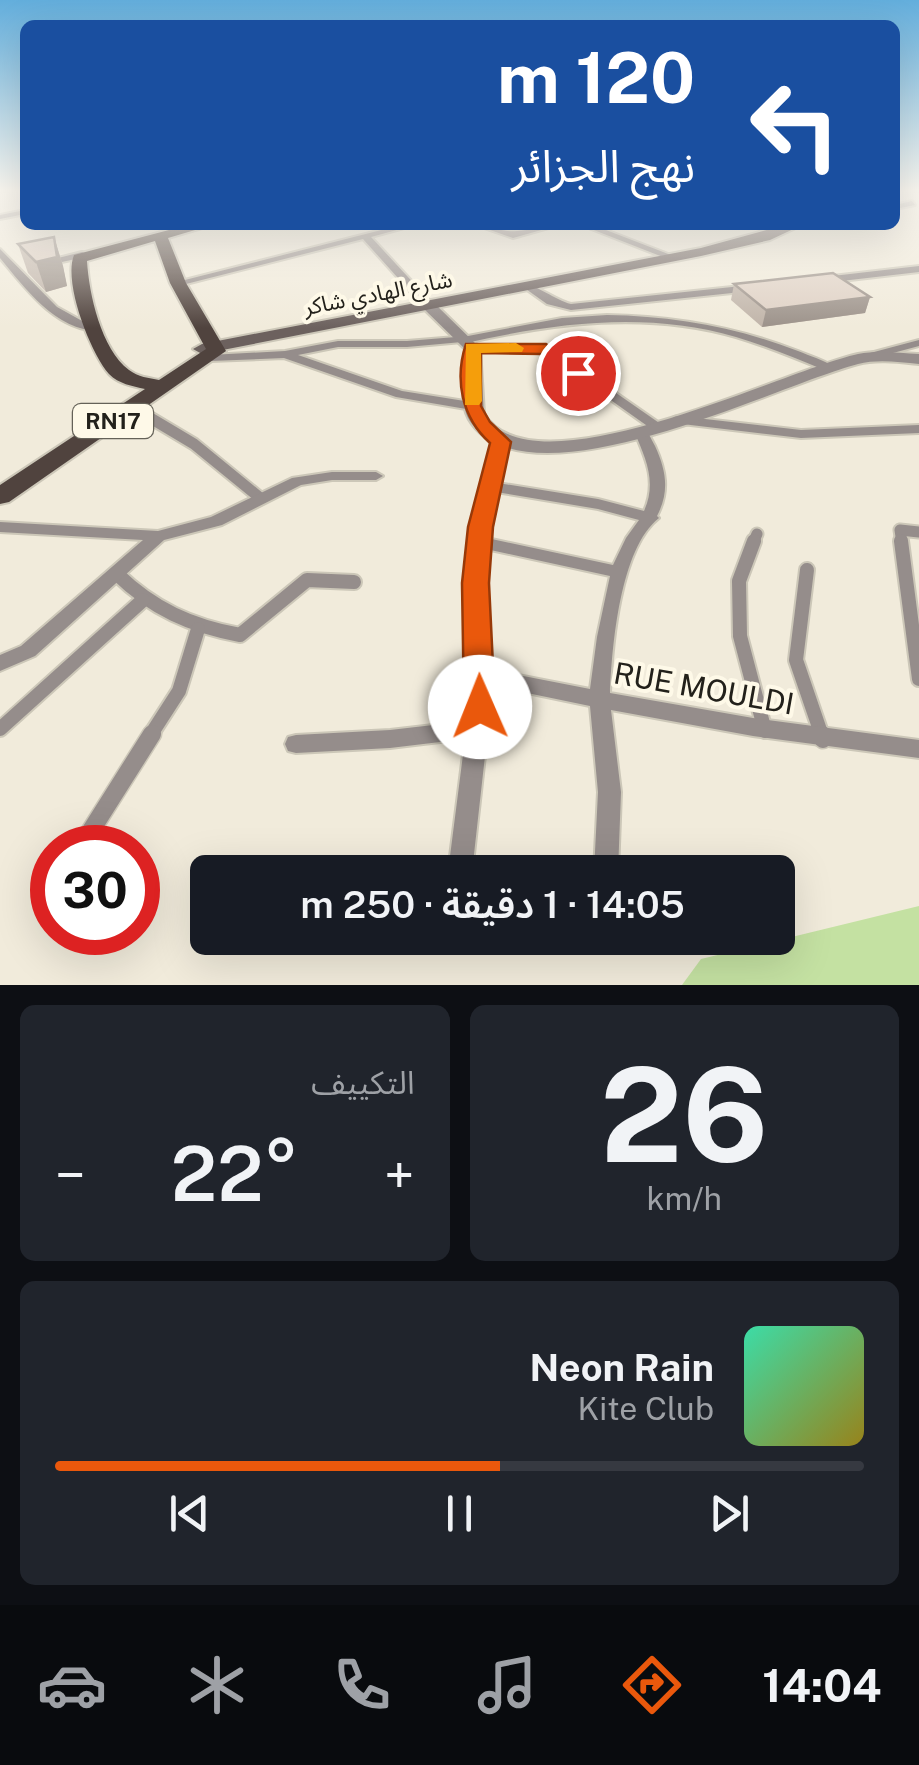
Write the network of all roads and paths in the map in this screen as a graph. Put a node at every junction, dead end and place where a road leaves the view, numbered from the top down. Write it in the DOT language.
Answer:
graph roads {
  1 [pos="156,236"];
  2 [pos="160,236"];
  3 [pos="366,236"];
  4 [pos="614,236"];
  5 [pos="767,236"];
  6 [pos="0,252"];
  7 [pos="82,255"];
  8 [pos="671,257"];
  9 [pos="15,269"];
  10 [pos="919,269"];
  11 [pos="812,281"];
  12 [pos="178,284"];
  13 [pos="774,286"];
  14 [pos="529,287"];
  15 [pos="428,305"];
  16 [pos="95,329"];
  17 [pos="467,342"];
  18 [pos="919,342"];
  19 [pos="210,349"];
  20 [pos="286,354"];
  21 [pos="862,358"];
  22 [pos="919,360"];
  23 [pos="828,367"];
  24 [pos="157,385"];
  25 [pos="472,406"];
  26 [pos="132,407"];
  27 [pos="679,420"];
  28 [pos="919,429"];
  29 [pos="650,430"];
  30 [pos="500,442"];
  31 [pos="376,476"];
  32 [pos="0,482"];
  33 [pos="489,486"];
  34 [pos="0,496"];
  35 [pos="259,496"];
  36 [pos="651,518"];
  37 [pos="1,528"];
  38 [pos="919,532"];
  39 [pos="757,534"];
  40 [pos="158,536"];
  41 [pos="479,542"];
  42 [pos="807,570"];
  43 [pos="619,572"];
  44 [pos="117,574"];
  45 [pos="354,582"];
  46 [pos="143,600"];
  47 [pos="198,629"];
  48 [pos="0,662"];
  49 [pos="480,675"];
  50 [pos="919,679"];
  51 [pos="600,700"];
  52 [pos="478,728"];
  53 [pos="0,729"];
  54 [pos="765,731"];
  55 [pos="823,739"];
  56 [pos="296,744"];
  57 [pos="919,749"];
  58 [pos="94,825"];
  59 [pos="462,855"];
  60 [pos="606,855"];
  1 -- 7 [label="main road"];
  2 -- 12 [label="main road"];
  3 -- 12 [label="street"];
  3 -- 15 [label="street"];
  4 -- 8 [label="street"];
  5 -- 8 [label="main road, شارع الهادي شاكر"];
  6 -- 9 [label="street"];
  7 -- 9 [label="street"];
  7 -- 16 [label="main road"];
  8 -- 14 [label="main road, شارع الهادي شاكر"];
  9 -- 16 [label="street"];
  10 -- 11 [label="street"];
  12 -- 19 [label="main road"];
  13 -- 14 [label="street"];
  14 -- 15 [label="main road, شارع الهادي شاكر"];
  15 -- 17 [label="street"];
  15 -- 19 [label="main road, شارع الهادي شاكر"];
  16 -- 24 [label="main road"];
  17 -- 20 [label="street"];
  17 -- 23 [label="street"];
  17 -- 25 [label="street"];
  17 -- 29 [label="street"];
  18 -- 21 [label="street"];
  19 -- 20 [label="street"];
  19 -- 24 [label="main road, RN17"];
  20 -- 25 [label="street"];
  21 -- 22 [label="street"];
  21 -- 23 [label="street"];
  23 -- 27 [label="street"];
  24 -- 26 [label="main road, RN17"];
  24 -- 32 [label="main road, RN17"];
  25 -- 30 [label="street"];
  26 -- 34 [label="main road, RN17"];
  26 -- 35 [label="street"];
  27 -- 28 [label="street"];
  27 -- 29 [label="street"];
  29 -- 30 [label="street"];
  29 -- 36 [label="street"];
  30 -- 33 [label="street"];
  31 -- 35 [label="street"];
  33 -- 36 [label="street"];
  33 -- 41 [label="street"];
  35 -- 40 [label="street"];
  36 -- 43 [label="street"];
  37 -- 40 [label="street"];
  38 -- 50 [label="street"];
  39 -- 54 [label="street"];
  40 -- 44 [label="street"];
  41 -- 43 [label="street"];
  41 -- 49 [label="street"];
  42 -- 55 [label="street"];
  43 -- 51 [label="street"];
  44 -- 46 [label="street"];
  44 -- 48 [label="street"];
  45 -- 47 [label="street"];
  46 -- 47 [label="street"];
  46 -- 53 [label="street"];
  47 -- 58 [label="street"];
  49 -- 51 [label="street, RUE MOULDI"];
  49 -- 52 [label="street"];
  51 -- 54 [label="street, RUE MOULDI"];
  51 -- 60 [label="street"];
  52 -- 56 [label="street"];
  52 -- 59 [label="street"];
  54 -- 55 [label="street, RUE MOULDI"];
  55 -- 57 [label="street, RUE MOULDI"];
}
